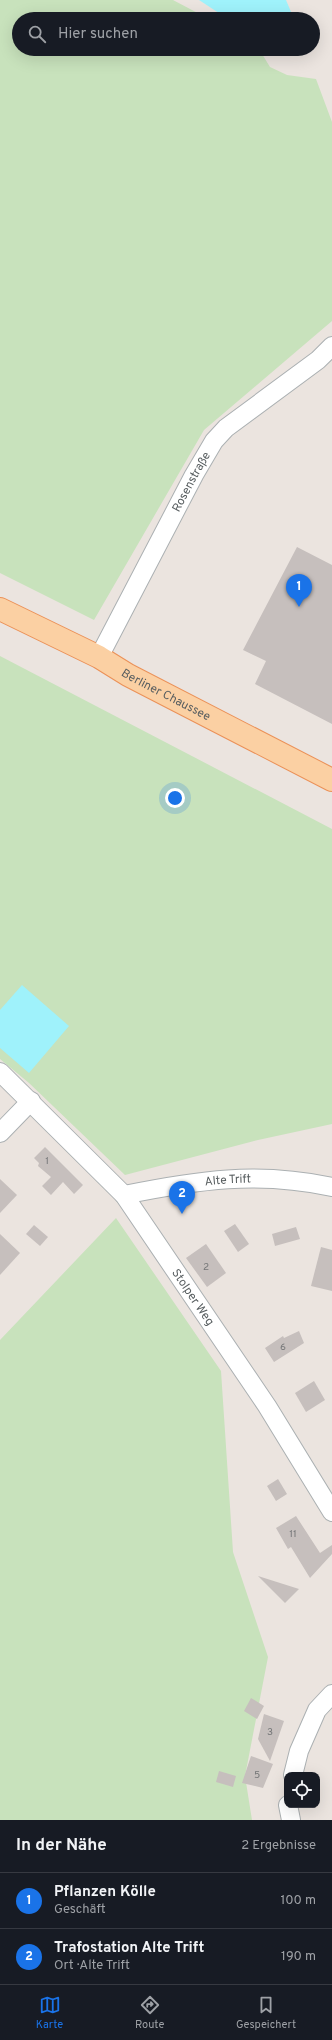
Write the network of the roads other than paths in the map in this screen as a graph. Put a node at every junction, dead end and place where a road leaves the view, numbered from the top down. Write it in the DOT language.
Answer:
graph roads {
  1 [pos="332,346"];
  2 [pos="0,609"];
  3 [pos="99,657"];
  4 [pos="332,780"];
  5 [pos="0,1072"];
  6 [pos="31,1101"];
  7 [pos="0,1133"];
  8 [pos="332,1187"];
  9 [pos="124,1195"];
  10 [pos="332,1512"];
  11 [pos="332,1694"];
  12 [pos="294,1772"];
  13 [pos="289,1808"];
  14 [pos="291,1820"];
  1 -- 3 [label="street, Rosenstraße"];
  2 -- 3 [label="main road, Berliner Chaussee"];
  3 -- 4 [label="main road, Berliner Chaussee"];
  5 -- 6 [label="street, Stolper Weg"];
  6 -- 7 [label="street"];
  6 -- 9 [label="street, Stolper Weg"];
  8 -- 9 [label="street, Alte Trift"];
  9 -- 10 [label="street, Stolper Weg"];
  11 -- 12 [label="street"];
  13 -- 14 [label="street"];
}
